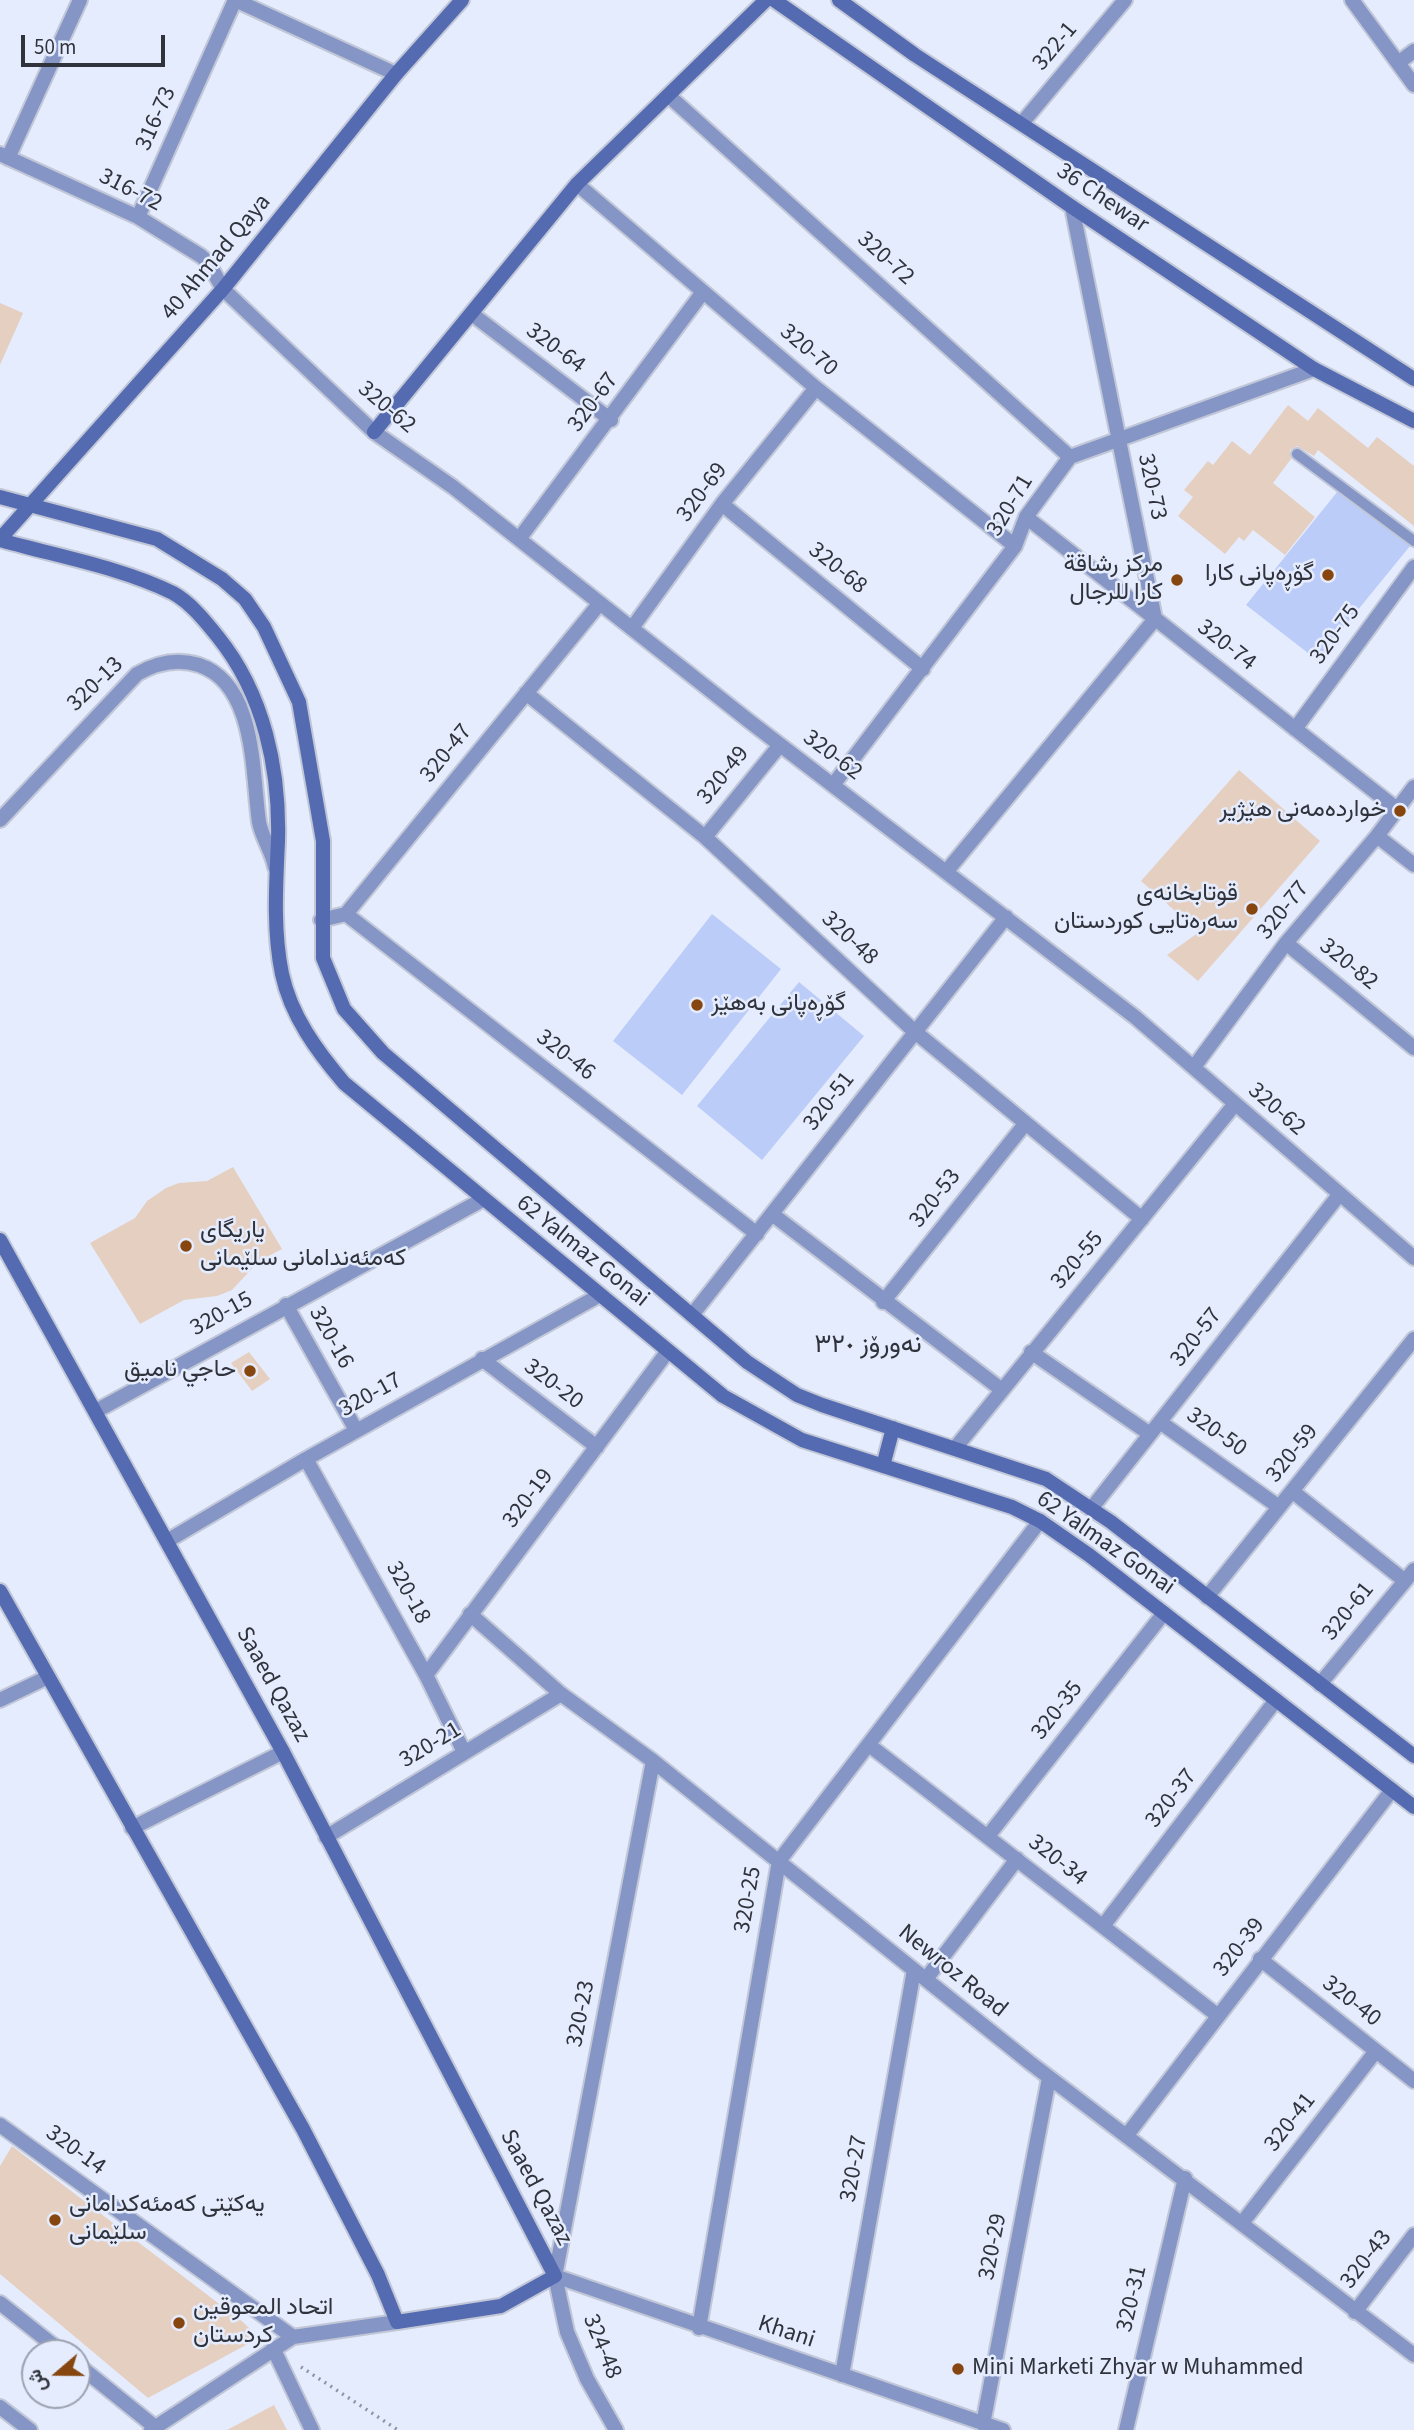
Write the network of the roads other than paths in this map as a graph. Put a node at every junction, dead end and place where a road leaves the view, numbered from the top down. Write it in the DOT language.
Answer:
graph roads {
  1 [pos="80,0"];
  2 [pos="235,0"];
  3 [pos="462,0"];
  4 [pos="766,0"];
  5 [pos="774,0"];
  6 [pos="839,0"];
  7 [pos="1125,0"];
  8 [pos="1352,0"];
  9 [pos="1414,51"];
  10 [pos="1398,62"];
  11 [pos="396,74"];
  12 [pos="1414,85"];
  13 [pos="669,96"];
  14 [pos="1022,123"];
  15 [pos="4,156"];
  16 [pos="577,184"];
  17 [pos="1072,207"];
  18 [pos="138,217"];
  19 [pos="223,289"];
  20 [pos="703,292"];
  21 [pos="472,314"];
  22 [pos="1314,369"];
  23 [pos="1414,379"];
  24 [pos="816,388"];
  25 [pos="611,420"];
  26 [pos="1414,421"];
  27 [pos="374,432"];
  28 [pos="1118,438"];
  29 [pos="1297,454"];
  30 [pos="1070,457"];
  31 [pos="0,497"];
  32 [pos="722,504"];
  33 [pos="29,507"];
  34 [pos="1027,517"];
  35 [pos="519,539"];
  36 [pos="0,540"];
  37 [pos="1414,541"];
  38 [pos="1015,546"];
  39 [pos="1414,567"];
  40 [pos="600,603"];
  41 [pos="1155,618"];
  42 [pos="632,628"];
  43 [pos="923,669"];
  44 [pos="526,693"];
  45 [pos="1295,729"];
  46 [pos="779,744"];
  47 [pos="833,785"];
  48 [pos="1414,787"];
  49 [pos="1397,810"];
  50 [pos="0,820"];
  51 [pos="1377,836"];
  52 [pos="705,837"];
  53 [pos="1414,865"];
  54 [pos="276,869"];
  55 [pos="946,872"];
  56 [pos="345,914"];
  57 [pos="1006,918"];
  58 [pos="321,920"];
  59 [pos="1286,943"];
  60 [pos="914,1031"];
  61 [pos="1414,1048"];
  62 [pos="1194,1068"];
  63 [pos="1235,1104"];
  64 [pos="1025,1124"];
  65 [pos="1339,1195"];
  66 [pos="482,1200"];
  67 [pos="772,1214"];
  68 [pos="1142,1219"];
  69 [pos="757,1234"];
  70 [pos="0,1240"];
  71 [pos="1414,1258"];
  72 [pos="600,1295"];
  73 [pos="883,1302"];
  74 [pos="286,1305"];
  75 [pos="692,1315"];
  76 [pos="1414,1339"];
  77 [pos="668,1351"];
  78 [pos="1031,1352"];
  79 [pos="482,1359"];
  80 [pos="1002,1390"];
  81 [pos="96,1411"];
  82 [pos="1160,1422"];
  83 [pos="894,1428"];
  84 [pos="356,1430"];
  85 [pos="1150,1434"];
  86 [pos="597,1447"];
  87 [pos="956,1447"];
  88 [pos="306,1459"];
  89 [pos="883,1466"];
  90 [pos="1292,1491"];
  91 [pos="1279,1507"];
  92 [pos="1091,1509"];
  93 [pos="1040,1521"];
  94 [pos="167,1541"];
  95 [pos="1410,1575"];
  96 [pos="0,1591"];
  97 [pos="1208,1597"];
  98 [pos="470,1614"];
  99 [pos="1164,1614"];
  100 [pos="426,1675"];
  101 [pos="48,1676"];
  102 [pos="1320,1684"];
  103 [pos="561,1694"];
  104 [pos="0,1700"];
  105 [pos="1276,1700"];
  106 [pos="869,1745"];
  107 [pos="283,1752"];
  108 [pos="464,1752"];
  109 [pos="1414,1756"];
  110 [pos="653,1761"];
  111 [pos="1392,1790"];
  112 [pos="1414,1807"];
  113 [pos="132,1828"];
  114 [pos="988,1836"];
  115 [pos="326,1837"];
  116 [pos="1017,1859"];
  117 [pos="779,1861"];
  118 [pos="1103,1926"];
  119 [pos="1260,1959"];
  120 [pos="914,1970"];
  121 [pos="926,1979"];
  122 [pos="1217,2014"];
  123 [pos="1376,2051"];
  124 [pos="1049,2078"];
  125 [pos="1414,2081"];
  126 [pos="1,2130"];
  127 [pos="1126,2135"];
  128 [pos="1185,2178"];
  129 [pos="1242,2223"];
  130 [pos="1414,2235"];
  131 [pos="555,2276"];
  132 [pos="0,2302"];
  133 [pos="1355,2312"];
  134 [pos="397,2322"];
  135 [pos="699,2328"];
  136 [pos="293,2337"];
  137 [pos="46,2339"];
  138 [pos="272,2348"];
  139 [pos="1414,2355"];
  140 [pos="842,2375"];
  141 [pos="91,2376"];
  142 [pos="0,2407"];
  143 [pos="983,2424"];
  144 [pos="153,2428"];
  145 [pos="30,2430"];
  146 [pos="312,2430"];
  147 [pos="616,2430"];
  148 [pos="1003,2430"];
  149 [pos="1126,2430"];
  1 -- 15 [label="street"];
  2 -- 11 [label="street"];
  2 -- 18 [label="street, 316-73"];
  3 -- 11 [label="street, 40 Ahmad Qaya"];
  4 -- 13 [label="street"];
  5 -- 17 [label="street, 36 Chewar"];
  6 -- 14 [label="street"];
  7 -- 14 [label="street, 322-1"];
  8 -- 10 [label="street"];
  9 -- 10 [label="street"];
  10 -- 12 [label="street"];
  11 -- 19 [label="street, 40 Ahmad Qaya"];
  13 -- 16 [label="street"];
  13 -- 30 [label="street, 320-72"];
  14 -- 23 [label="street"];
  15 -- 18 [label="street, 316-72"];
  16 -- 20 [label="street, 320-70"];
  16 -- 21 [label="street"];
  17 -- 22 [label="street, 36 Chewar"];
  17 -- 28 [label="street, 320-73"];
  18 -- 19 [label="street, 316-72"];
  19 -- 27 [label="street, 320-62"];
  19 -- 33 [label="street, 40 Ahmad Qaya"];
  20 -- 24 [label="street, 320-70"];
  20 -- 25 [label="street, 320-67"];
  21 -- 25 [label="street, 320-64"];
  21 -- 27 [label="street"];
  22 -- 26 [label="street, 36 Chewar"];
  22 -- 28 [label="street"];
  24 -- 32 [label="street, 320-69"];
  24 -- 38 [label="street, 320-70"];
  25 -- 35 [label="street, 320-67"];
  27 -- 35 [label="street, 320-62"];
  28 -- 30 [label="street"];
  28 -- 41 [label="street, 320-73"];
  29 -- 37 [label="lane"];
  30 -- 34 [label="street, 320-71"];
  31 -- 33 [label="street, 62 Yalmaz Gonai"];
  32 -- 42 [label="street, 320-69"];
  32 -- 43 [label="street, 320-68"];
  33 -- 36 [label="street, 40 Ahmad Qaya"];
  33 -- 58 [label="street, 62 Yalmaz Gonai"];
  34 -- 38 [label="street, 320-71"];
  34 -- 41 [label="street, 320-74"];
  35 -- 40 [label="street, 320-62"];
  36 -- 54 [label="street, 62 Yalmaz Gonai"];
  38 -- 43 [label="street, 320-71"];
  39 -- 45 [label="street, 320-75"];
  40 -- 42 [label="street, 320-62"];
  40 -- 44 [label="street, 320-47"];
  41 -- 45 [label="street, 320-74"];
  41 -- 55 [label="street"];
  42 -- 46 [label="street, 320-62"];
  43 -- 47 [label="street, 320-71"];
  44 -- 52 [label="street, 320-48"];
  44 -- 56 [label="street, 320-47"];
  45 -- 49 [label="street, 320-74"];
  46 -- 47 [label="street, 320-62"];
  46 -- 52 [label="street, 320-49"];
  47 -- 55 [label="street, 320-62"];
  48 -- 49 [label="street, 320-77"];
  49 -- 51 [label="street, 320-77"];
  50 -- 54 [label="street, 320-13"];
  51 -- 53 [label="street"];
  51 -- 59 [label="street, 320-77"];
  52 -- 60 [label="street, 320-48"];
  54 -- 66 [label="street, 62 Yalmaz Gonai"];
  55 -- 57 [label="street, 320-62"];
  56 -- 58 [label="street"];
  56 -- 69 [label="street, 320-46"];
  57 -- 60 [label="street, 320-51"];
  57 -- 62 [label="street, 320-62"];
  58 -- 75 [label="street, 62 Yalmaz Gonai"];
  59 -- 61 [label="street, 320-82"];
  59 -- 62 [label="street, 320-77"];
  60 -- 64 [label="street, 320-48"];
  60 -- 67 [label="street, 320-51"];
  62 -- 63 [label="street, 320-62"];
  63 -- 65 [label="street, 320-62"];
  63 -- 68 [label="street, 320-55"];
  64 -- 68 [label="street, 320-48"];
  64 -- 73 [label="street, 320-53"];
  65 -- 71 [label="street, 320-62"];
  65 -- 82 [label="street, 320-57"];
  66 -- 72 [label="street, 62 Yalmaz Gonai"];
  66 -- 74 [label="street, 320-15"];
  67 -- 69 [label="street, 320-51"];
  67 -- 73 [label="street"];
  68 -- 78 [label="street, 320-55"];
  69 -- 75 [label="street, 320-51"];
  70 -- 81 [label="street, Saaed Qazaz"];
  72 -- 77 [label="street, 62 Yalmaz Gonai"];
  72 -- 79 [label="street, 320-17"];
  73 -- 80 [label="street"];
  74 -- 81 [label="street, 320-15"];
  74 -- 84 [label="street, 320-16"];
  75 -- 83 [label="street, 62 Yalmaz Gonai"];
  76 -- 90 [label="street, 320-59"];
  77 -- 86 [label="street, 320-19"];
  77 -- 89 [label="street, 62 Yalmaz Gonai"];
  78 -- 80 [label="street, 320-55"];
  78 -- 85 [label="street, 320-50"];
  79 -- 84 [label="street, 320-17"];
  79 -- 86 [label="street, 320-20"];
  80 -- 87 [label="street, 320-55"];
  81 -- 94 [label="street, Saaed Qazaz"];
  82 -- 85 [label="street, 320-57"];
  82 -- 91 [label="street, 320-50"];
  83 -- 87 [label="street, 62 Yalmaz Gonai"];
  83 -- 89 [label="street"];
  84 -- 88 [label="street, 320-17"];
  85 -- 92 [label="street, 320-57"];
  86 -- 98 [label="street, 320-19"];
  87 -- 92 [label="street, 62 Yalmaz Gonai"];
  88 -- 94 [label="street, 320-17"];
  88 -- 100 [label="street, 320-18"];
  89 -- 93 [label="street, 62 Yalmaz Gonai"];
  90 -- 91 [label="street, 320-59"];
  90 -- 95 [label="street"];
  91 -- 97 [label="street, 320-59"];
  92 -- 97 [label="street, 62 Yalmaz Gonai"];
  93 -- 99 [label="street, 62 Yalmaz Gonai"];
  93 -- 106 [label="street, 320-25"];
  94 -- 107 [label="street, Saaed Qazaz"];
  95 -- 102 [label="street, 320-61"];
  96 -- 101 [label="street"];
  97 -- 102 [label="street, 62 Yalmaz Gonai"];
  98 -- 100 [label="street, 320-19"];
  98 -- 103 [label="street, Newroz Road"];
  99 -- 105 [label="street, 62 Yalmaz Gonai"];
  99 -- 114 [label="street, 320-35"];
  100 -- 108 [label="street, 320-18"];
  101 -- 104 [label="street"];
  101 -- 113 [label="street"];
  102 -- 109 [label="street, 62 Yalmaz Gonai"];
  103 -- 108 [label="street, 320-21"];
  103 -- 110 [label="street, Newroz Road"];
  105 -- 111 [label="street, 62 Yalmaz Gonai"];
  105 -- 118 [label="street, 320-37"];
  106 -- 114 [label="street, 320-34"];
  106 -- 117 [label="street, 320-25"];
  107 -- 113 [label="street"];
  107 -- 115 [label="street, Saaed Qazaz"];
  108 -- 115 [label="street, 320-21"];
  110 -- 117 [label="street, Newroz Road"];
  110 -- 131 [label="street, 320-23"];
  111 -- 112 [label="street, 62 Yalmaz Gonai"];
  111 -- 119 [label="street, 320-39"];
  113 -- 134 [label="street"];
  114 -- 116 [label="street, 320-34"];
  115 -- 131 [label="street, Saaed Qazaz"];
  116 -- 118 [label="street, 320-34"];
  116 -- 121 [label="street"];
  117 -- 120 [label="street, Newroz Road"];
  117 -- 135 [label="street, 320-25"];
  118 -- 122 [label="street, 320-34"];
  119 -- 122 [label="street, 320-39"];
  119 -- 123 [label="street, 320-40"];
  120 -- 121 [label="street, Newroz Road"];
  120 -- 140 [label="street, 320-27"];
  121 -- 124 [label="street, Newroz Road"];
  122 -- 127 [label="street, 320-39"];
  123 -- 125 [label="street, 320-40"];
  123 -- 129 [label="street, 320-41"];
  124 -- 127 [label="street, Newroz Road"];
  124 -- 143 [label="street, 320-29"];
  126 -- 136 [label="street, 320-14"];
  127 -- 128 [label="street, Newroz Road"];
  128 -- 129 [label="street, Newroz Road"];
  128 -- 149 [label="street, 320-31"];
  129 -- 133 [label="street, Newroz Road"];
  130 -- 133 [label="street, 320-43"];
  131 -- 134 [label="street, Saaed Qazaz"];
  131 -- 135 [label="street, Khani"];
  131 -- 147 [label="street, 324-48"];
  132 -- 137 [label="street"];
  133 -- 139 [label="street, Newroz Road"];
  134 -- 136 [label="street"];
  135 -- 140 [label="street, Khani"];
  136 -- 138 [label="street"];
  138 -- 144 [label="street"];
  138 -- 146 [label="street"];
  140 -- 143 [label="street, Khani"];
  141 -- 144 [label="street"];
  142 -- 145 [label="street"];
  143 -- 148 [label="street, Khani"];
}
